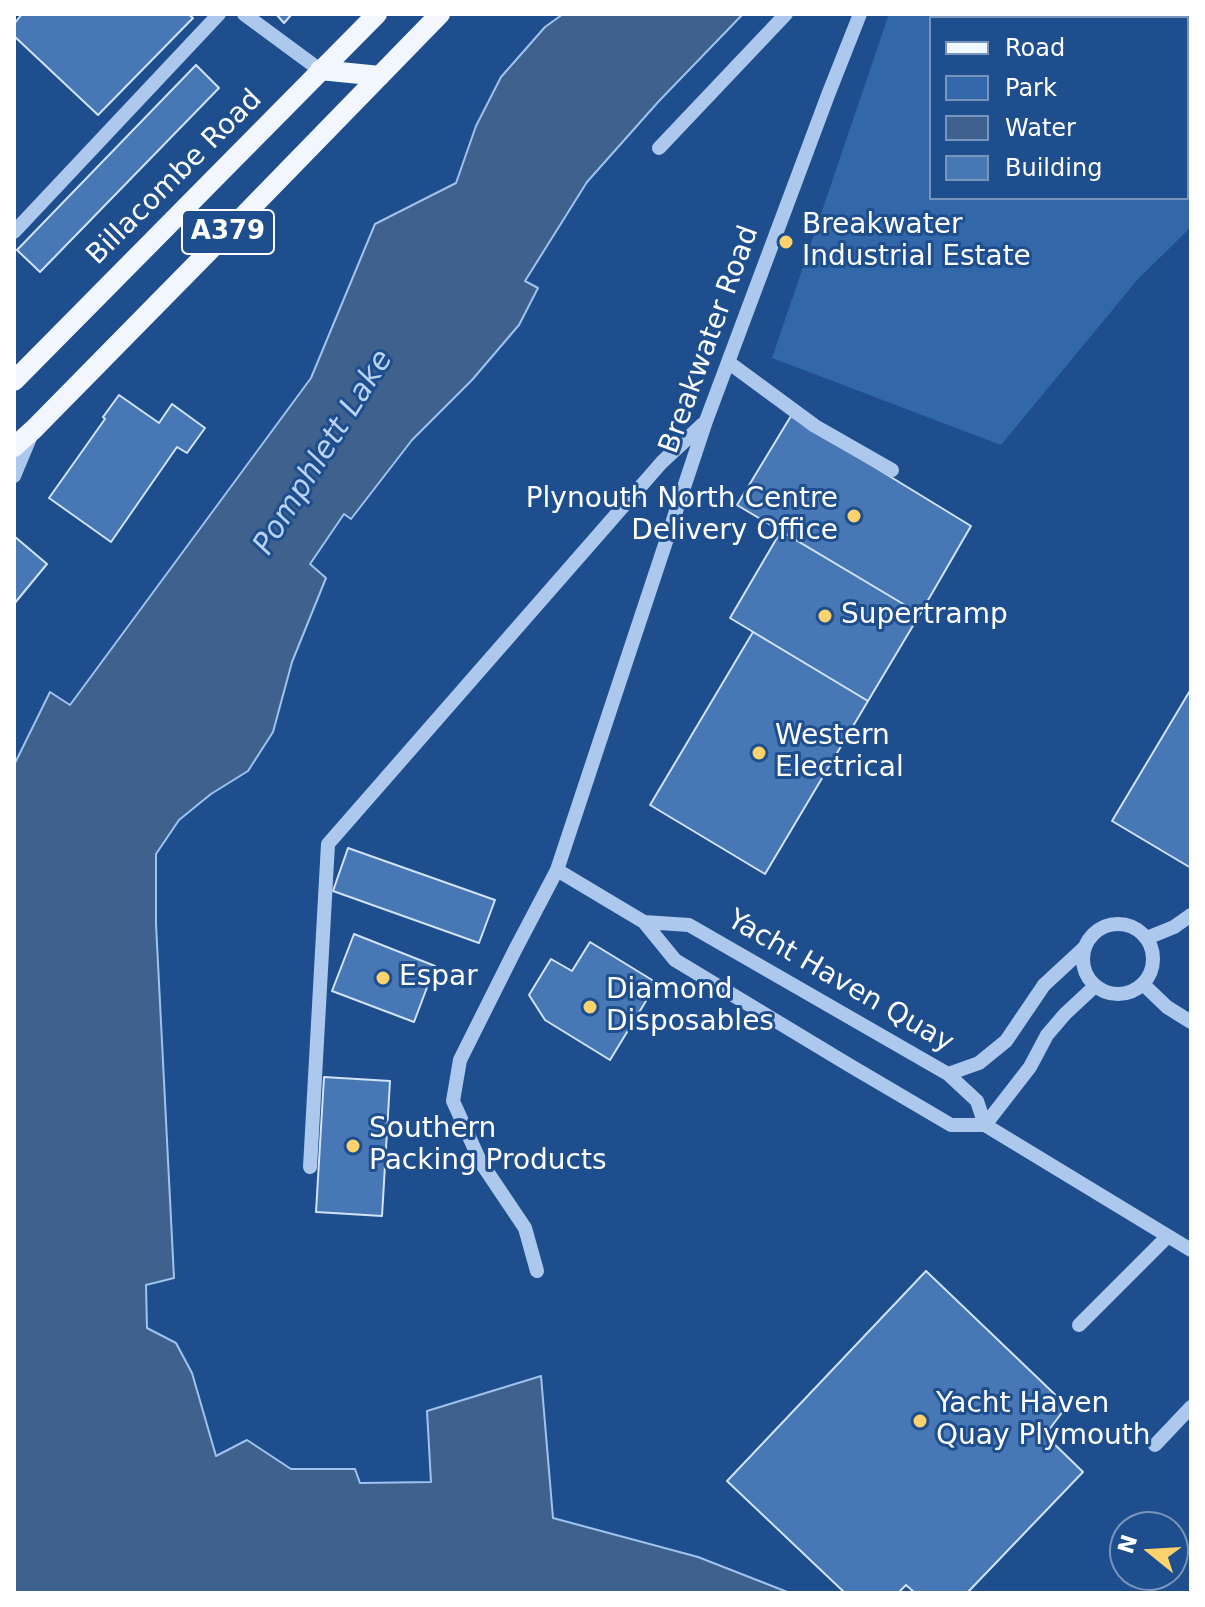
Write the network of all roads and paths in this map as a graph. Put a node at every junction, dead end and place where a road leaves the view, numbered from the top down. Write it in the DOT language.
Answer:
graph roads {
  1 [pos="219,14"];
  2 [pos="244,14"];
  3 [pos="377,14"];
  4 [pos="440,14"];
  5 [pos="786,14"];
  6 [pos="860,14"];
  7 [pos="320,70"];
  8 [pos="380,76"];
  9 [pos="659,148"];
  10 [pos="14,232"];
  11 [pos="728,362"];
  12 [pos="14,381"];
  13 [pos="706,421"];
  14 [pos="34,429"];
  15 [pos="14,447"];
  16 [pos="892,470"];
  17 [pos="14,476"];
  18 [pos="557,870"];
  19 [pos="1191,915"];
  20 [pos="644,922"];
  21 [pos="1147,938"];
  22 [pos="1084,948"];
  23 [pos="1143,984"];
  24 [pos="1095,986"];
  25 [pos="1191,1022"];
  26 [pos="948,1074"];
  27 [pos="985,1125"];
  28 [pos="310,1167"];
  29 [pos="1168,1236"];
  30 [pos="1191,1250"];
  31 [pos="537,1271"];
  32 [pos="1079,1325"];
  33 [pos="1191,1407"];
  34 [pos="1155,1445"];
  1 -- 10 [label="street"];
  2 -- 7 [label="street"];
  3 -- 7 [label="main road, Billacombe Road / A379"];
  4 -- 8 [label="main road, A379"];
  5 -- 9 [label="street"];
  6 -- 11 [label="street, Breakwater Road"];
  7 -- 8 [label="main road"];
  7 -- 12 [label="main road, Billacombe Road / A379"];
  8 -- 14 [label="main road, A379"];
  11 -- 13 [label="street, Breakwater Road"];
  11 -- 16 [label="street"];
  13 -- 18 [label="street, Breakwater Road"];
  13 -- 28 [label="street"];
  14 -- 15 [label="main road, A379"];
  14 -- 17 [label="street"];
  18 -- 20 [label="street, Yacht Haven Quay"];
  18 -- 31 [label="street, Breakwater Road"];
  19 -- 21 [label="street"];
  20 -- 26 [label="street, Yacht Haven Quay"];
  20 -- 27 [label="street, Yacht Haven Quay"];
  21 -- 22 [label="street"];
  21 -- 23 [label="street"];
  22 -- 24 [label="street"];
  22 -- 26 [label="street"];
  23 -- 24 [label="street"];
  23 -- 25 [label="street"];
  24 -- 27 [label="street"];
  26 -- 27 [label="street, Yacht Haven Quay"];
  27 -- 29 [label="street, Yacht Haven Quay"];
  29 -- 30 [label="street, Yacht Haven Quay"];
  29 -- 32 [label="street"];
  33 -- 34 [label="street"];
}
